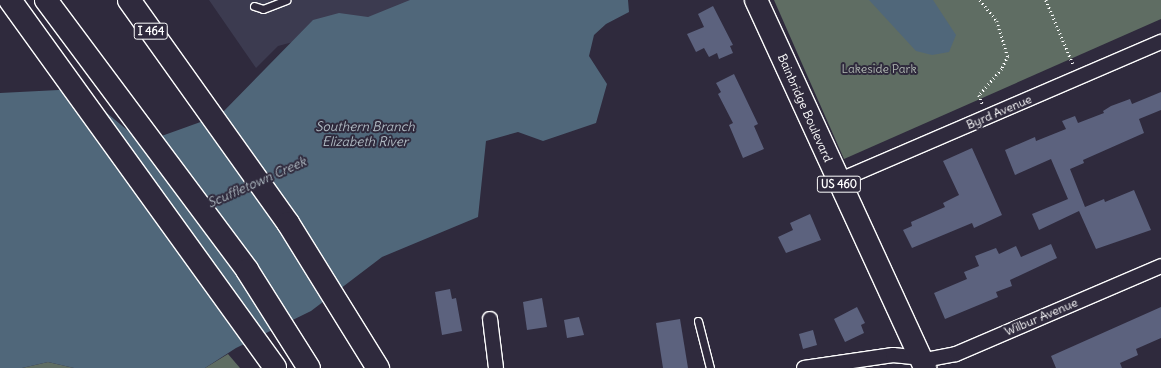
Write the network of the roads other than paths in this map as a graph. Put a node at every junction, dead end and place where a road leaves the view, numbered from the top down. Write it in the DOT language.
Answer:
graph roads {
  1 [pos="10,0"];
  2 [pos="46,0"];
  3 [pos="129,0"];
  4 [pos="286,0"];
  5 [pos="756,0"];
  6 [pos="254,6"];
  7 [pos="1161,42"];
  8 [pos="838,181"];
  9 [pos="1161,266"];
  10 [pos="490,319"];
  11 [pos="698,321"];
  12 [pos="922,363"];
  13 [pos="275,368"];
  14 [pos="309,368"];
  15 [pos="378,368"];
  16 [pos="496,368"];
  17 [pos="710,368"];
  18 [pos="804,368"];
  1 -- 13 [label="main road"];
  2 -- 14 [label="main road"];
  3 -- 15 [label="main road, I 464"];
  4 -- 6 [label="lane"];
  5 -- 8 [label="main road, Bainbridge Boulevard / US 460"];
  7 -- 8 [label="street, Byrd Avenue"];
  8 -- 12 [label="main road, Bainbridge Boulevard / US 460"];
  9 -- 12 [label="street, Wilbur Avenue"];
  10 -- 16 [label="street"];
  11 -- 17 [label="lane"];
  12 -- 18 [label="street, Wilbur Avenue"];
}
